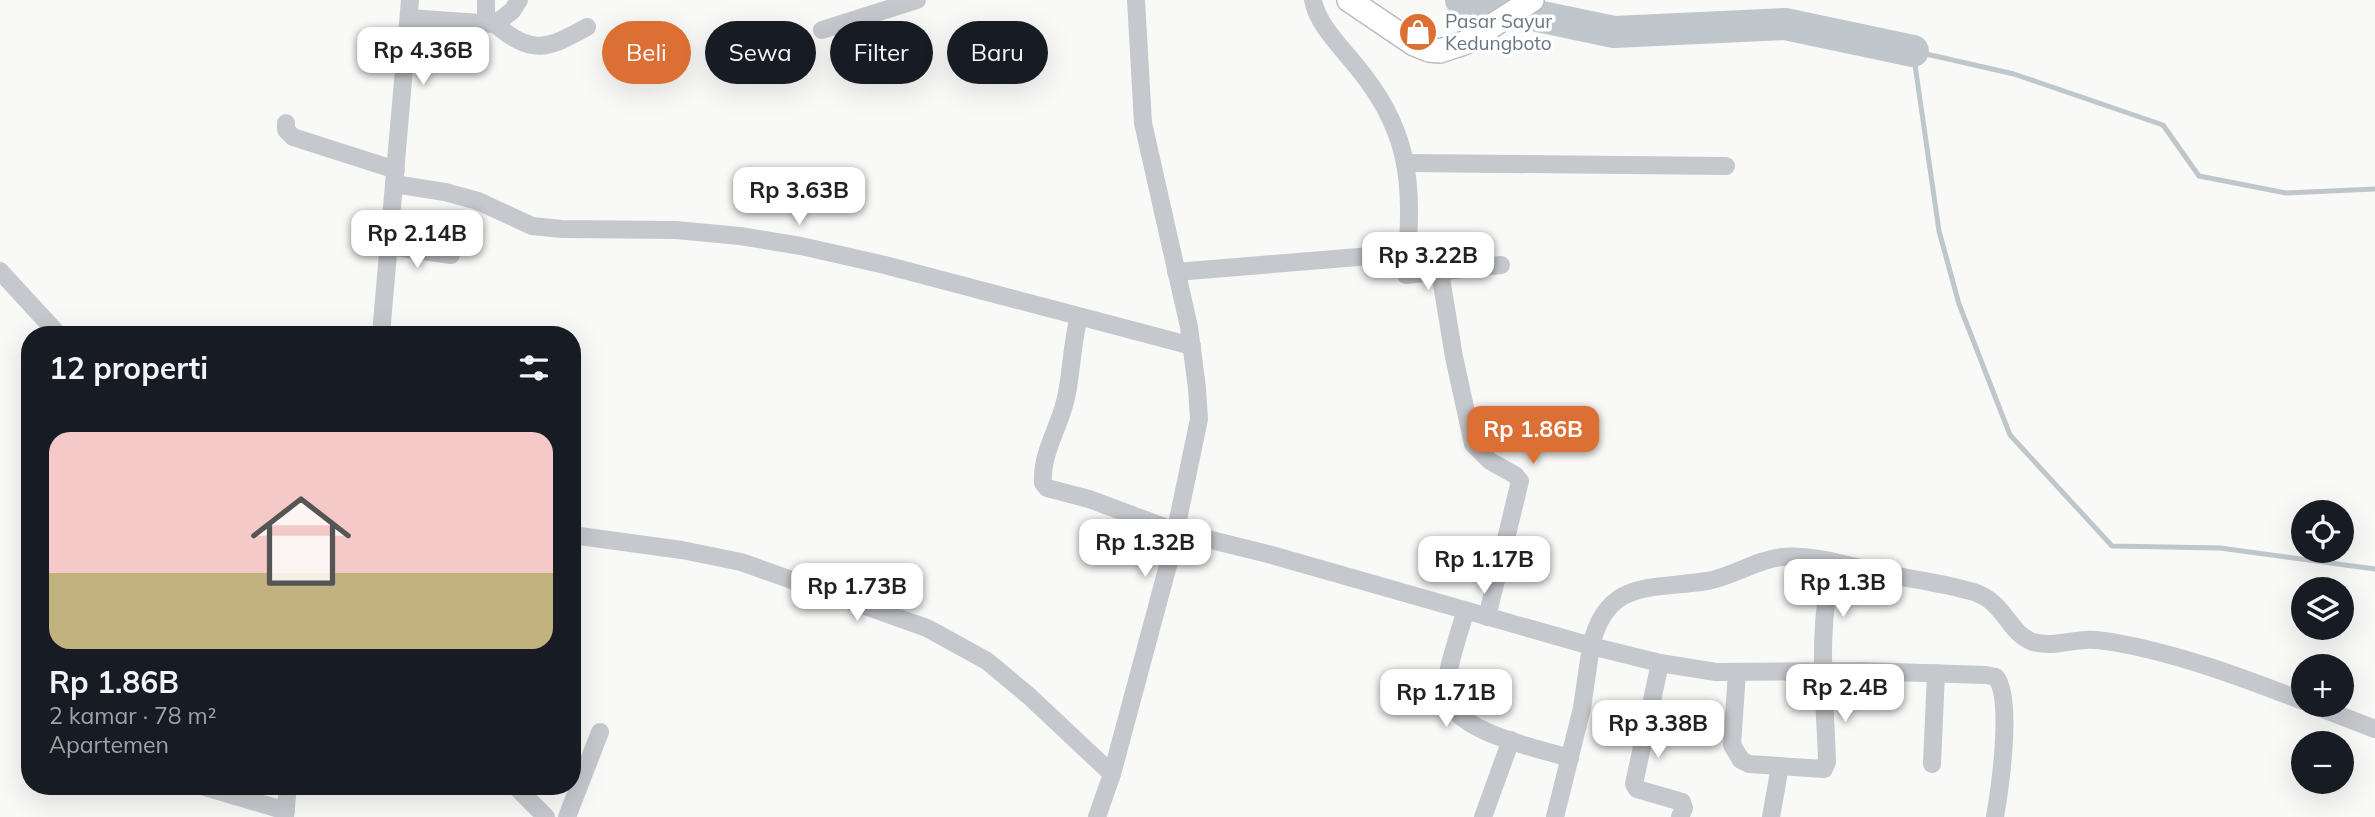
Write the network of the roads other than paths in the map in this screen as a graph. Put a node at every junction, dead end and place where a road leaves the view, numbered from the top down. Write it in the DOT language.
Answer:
graph roads {
  1 [pos="410,0"];
  2 [pos="486,0"];
  3 [pos="519,0"];
  4 [pos="917,0"];
  5 [pos="1136,0"];
  6 [pos="1313,0"];
  7 [pos="1349,0"];
  8 [pos="1532,0"];
  9 [pos="409,18"];
  10 [pos="490,23"];
  11 [pos="587,27"];
  12 [pos="822,30"];
  13 [pos="286,122"];
  14 [pos="1406,163"];
  15 [pos="1726,166"];
  16 [pos="395,177"];
  17 [pos="389,246"];
  18 [pos="1406,253"];
  19 [pos="451,255"];
  20 [pos="1501,265"];
  21 [pos="0,271"];
  22 [pos="1176,272"];
  23 [pos="1440,272"];
  24 [pos="1079,317"];
  25 [pos="51,326"];
  26 [pos="382,326"];
  27 [pos="1190,337"];
  28 [pos="1175,531"];
  29 [pos="581,535"];
  30 [pos="1834,562"];
  31 [pos="1465,612"];
  32 [pos="1487,617"];
  33 [pos="1591,646"];
  34 [pos="1660,663"];
  35 [pos="1737,672"];
  36 [pos="1824,672"];
  37 [pos="1936,673"];
  38 [pos="2291,697"];
  39 [pos="2344,717"];
  40 [pos="2375,729"];
  41 [pos="600,732"];
  42 [pos="1511,740"];
  43 [pos="1570,758"];
  44 [pos="1932,764"];
  45 [pos="1780,766"];
  46 [pos="1112,774"];
  47 [pos="581,781"];
  48 [pos="229,795"];
  49 [pos="287,795"];
  50 [pos="524,795"];
  51 [pos="576,795"];
  52 [pos="285,814"];
  53 [pos="546,817"];
  54 [pos="567,817"];
  55 [pos="1097,817"];
  56 [pos="1483,817"];
  57 [pos="1555,817"];
  58 [pos="1680,817"];
  59 [pos="1771,817"];
  60 [pos="1995,817"];
  1 -- 9 [label="street"];
  2 -- 10 [label="street"];
  3 -- 10 [label="street"];
  4 -- 12 [label="street"];
  5 -- 22 [label="street"];
  6 -- 14 [label="street"];
  7 -- 8 [label="main road"];
  9 -- 10 [label="street"];
  9 -- 16 [label="street"];
  10 -- 11 [label="street"];
  13 -- 16 [label="street"];
  14 -- 15 [label="street"];
  14 -- 18 [label="street"];
  16 -- 17 [label="street"];
  16 -- 24 [label="street"];
  17 -- 19 [label="street"];
  17 -- 26 [label="street"];
  18 -- 22 [label="street"];
  18 -- 23 [label="street"];
  20 -- 23 [label="street"];
  21 -- 25 [label="street"];
  22 -- 27 [label="street"];
  23 -- 32 [label="street"];
  24 -- 27 [label="street"];
  24 -- 28 [label="street"];
  27 -- 28 [label="street"];
  28 -- 31 [label="street"];
  28 -- 46 [label="street"];
  29 -- 46 [label="street"];
  30 -- 33 [label="street"];
  30 -- 36 [label="street"];
  30 -- 38 [label="street"];
  31 -- 32 [label="street"];
  31 -- 42 [label="street"];
  32 -- 33 [label="street"];
  33 -- 34 [label="street"];
  33 -- 43 [label="street"];
  34 -- 35 [label="street"];
  34 -- 58 [label="street"];
  35 -- 36 [label="street"];
  35 -- 45 [label="street"];
  36 -- 37 [label="street"];
  36 -- 45 [label="street"];
  37 -- 44 [label="street"];
  37 -- 60 [label="street"];
  39 -- 40 [label="street"];
  41 -- 47 [label="street"];
  42 -- 43 [label="street"];
  42 -- 56 [label="street"];
  43 -- 57 [label="street"];
  45 -- 59 [label="street"];
  46 -- 55 [label="street"];
  48 -- 52 [label="street"];
  49 -- 52 [label="street"];
  50 -- 53 [label="street"];
  51 -- 54 [label="street"];
}
